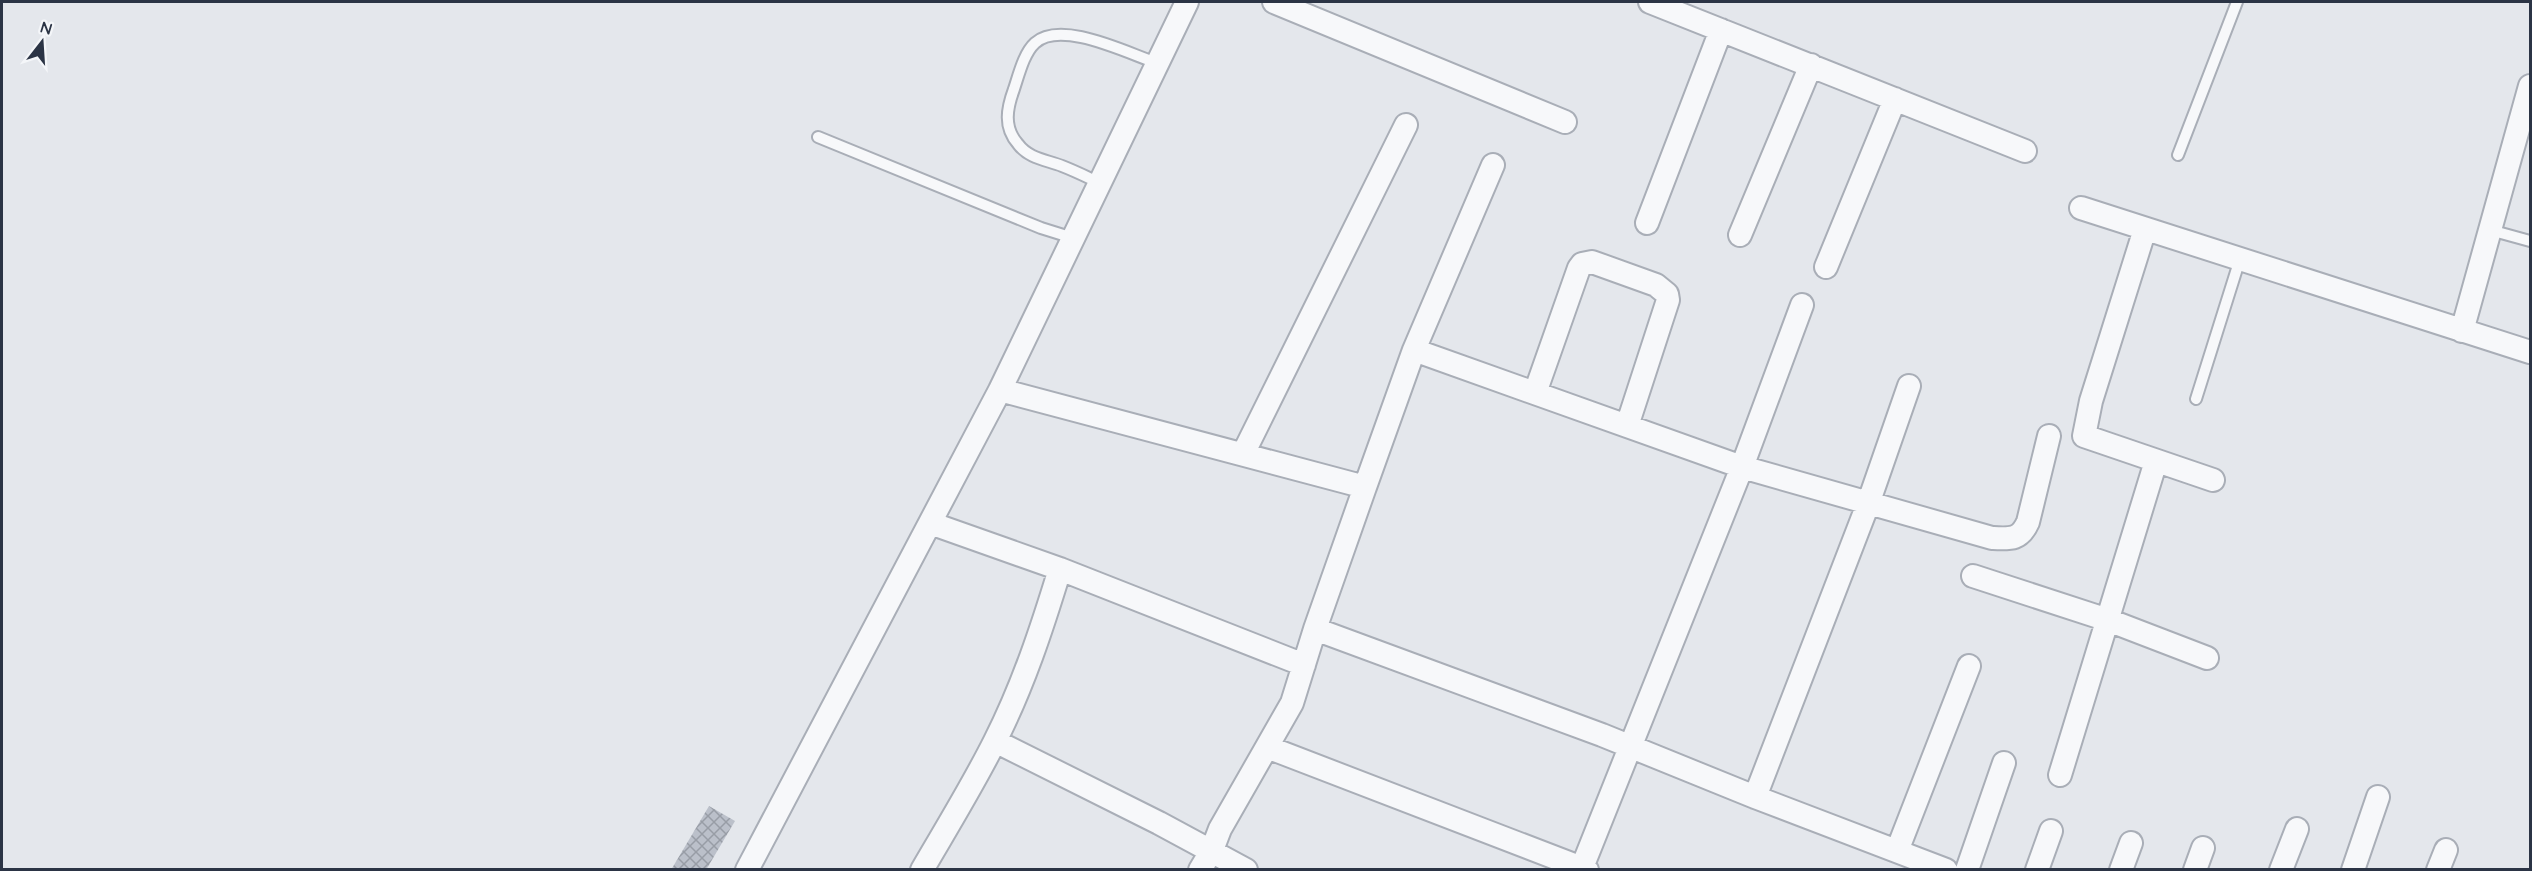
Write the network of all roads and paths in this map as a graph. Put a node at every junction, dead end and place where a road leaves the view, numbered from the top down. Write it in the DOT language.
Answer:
graph roads {
  1 [pos="1187,2"];
  2 [pos="1274,2"];
  3 [pos="1650,2"];
  4 [pos="2237,2"];
  5 [pos="1721,30"];
  6 [pos="1157,63"];
  7 [pos="1811,65"];
  8 [pos="2530,86"];
  9 [pos="1895,99"];
  10 [pos="2527,114"];
  11 [pos="1565,122"];
  12 [pos="1406,125"];
  13 [pos="818,137"];
  14 [pos="2025,151"];
  15 [pos="2178,155"];
  16 [pos="1493,165"];
  17 [pos="1100,183"];
  18 [pos="2081,208"];
  19 [pos="1647,223"];
  20 [pos="2145,229"];
  21 [pos="2490,230"];
  22 [pos="1740,235"];
  23 [pos="1073,238"];
  24 [pos="2530,241"];
  25 [pos="2240,259"];
  26 [pos="1826,267"];
  27 [pos="1802,305"];
  28 [pos="2462,331"];
  29 [pos="1414,350"];
  30 [pos="2530,352"];
  31 [pos="1909,386"];
  32 [pos="1000,390"];
  33 [pos="1535,393"];
  34 [pos="2196,399"];
  35 [pos="1628,426"];
  36 [pos="2049,436"];
  37 [pos="1243,454"];
  38 [pos="2156,461"];
  39 [pos="1742,467"];
  40 [pos="2213,480"];
  41 [pos="1365,487"];
  42 [pos="1868,504"];
  43 [pos="930,523"];
  44 [pos="1060,569"];
  45 [pos="1972,576"];
  46 [pos="2108,620"];
  47 [pos="1315,629"];
  48 [pos="2207,658"];
  49 [pos="1304,665"];
  50 [pos="1969,666"];
  51 [pos="995,741"];
  52 [pos="1266,747"];
  53 [pos="1629,748"];
  54 [pos="2004,763"];
  55 [pos="2060,775"];
  56 [pos="1755,797"];
  57 [pos="2378,797"];
  58 [pos="2297,829"];
  59 [pos="2051,831"];
  60 [pos="2131,843"];
  61 [pos="2203,848"];
  62 [pos="1212,850"];
  63 [pos="1896,851"];
  64 [pos="1583,869"];
  65 [pos="747,870"];
  66 [pos="922,870"];
  67 [pos="1200,870"];
  68 [pos="1246,870"];
  69 [pos="1946,870"];
  70 [pos="1967,870"];
  71 [pos="2037,870"];
  72 [pos="2121,870"];
  73 [pos="2195,870"];
  74 [pos="2281,870"];
  75 [pos="2353,870"];
  1 -- 6 [label="street"];
  2 -- 11 [label="street"];
  3 -- 5 [label="street"];
  4 -- 15 [label="lane"];
  5 -- 7 [label="street"];
  5 -- 19 [label="street"];
  6 -- 17 [label="street"];
  6 -- 17 [label="lane"];
  7 -- 9 [label="street"];
  7 -- 22 [label="street"];
  8 -- 10 [label="street"];
  9 -- 14 [label="street"];
  9 -- 26 [label="street"];
  10 -- 21 [label="street"];
  12 -- 37 [label="street"];
  13 -- 23 [label="lane"];
  16 -- 29 [label="street"];
  17 -- 23 [label="street"];
  18 -- 20 [label="street"];
  20 -- 25 [label="street"];
  20 -- 38 [label="street"];
  21 -- 24 [label="lane"];
  21 -- 28 [label="street"];
  23 -- 32 [label="street"];
  25 -- 28 [label="street"];
  25 -- 34 [label="lane"];
  27 -- 39 [label="street"];
  28 -- 30 [label="street"];
  29 -- 33 [label="street"];
  29 -- 41 [label="street"];
  31 -- 42 [label="street"];
  32 -- 37 [label="street"];
  32 -- 43 [label="street"];
  33 -- 35 [label="street"];
  33 -- 35 [label="street"];
  35 -- 39 [label="street"];
  36 -- 42 [label="street"];
  37 -- 41 [label="street"];
  38 -- 40 [label="street"];
  38 -- 46 [label="street"];
  39 -- 42 [label="street"];
  39 -- 53 [label="street"];
  41 -- 47 [label="street"];
  42 -- 56 [label="street"];
  43 -- 44 [label="street"];
  43 -- 65 [label="street"];
  44 -- 49 [label="street"];
  44 -- 51 [label="street"];
  45 -- 46 [label="street"];
  46 -- 48 [label="street"];
  46 -- 55 [label="street"];
  47 -- 49 [label="street"];
  47 -- 53 [label="street"];
  49 -- 52 [label="street"];
  50 -- 63 [label="street"];
  51 -- 62 [label="street"];
  51 -- 66 [label="street"];
  52 -- 62 [label="street"];
  52 -- 64 [label="street"];
  53 -- 56 [label="street"];
  53 -- 64 [label="street"];
  54 -- 70 [label="street"];
  56 -- 63 [label="street"];
  57 -- 75 [label="street"];
  58 -- 74 [label="street"];
  59 -- 71 [label="street"];
  60 -- 72 [label="street"];
  61 -- 73 [label="street"];
  62 -- 67 [label="street"];
  62 -- 68 [label="street"];
  63 -- 69 [label="street"];
}
